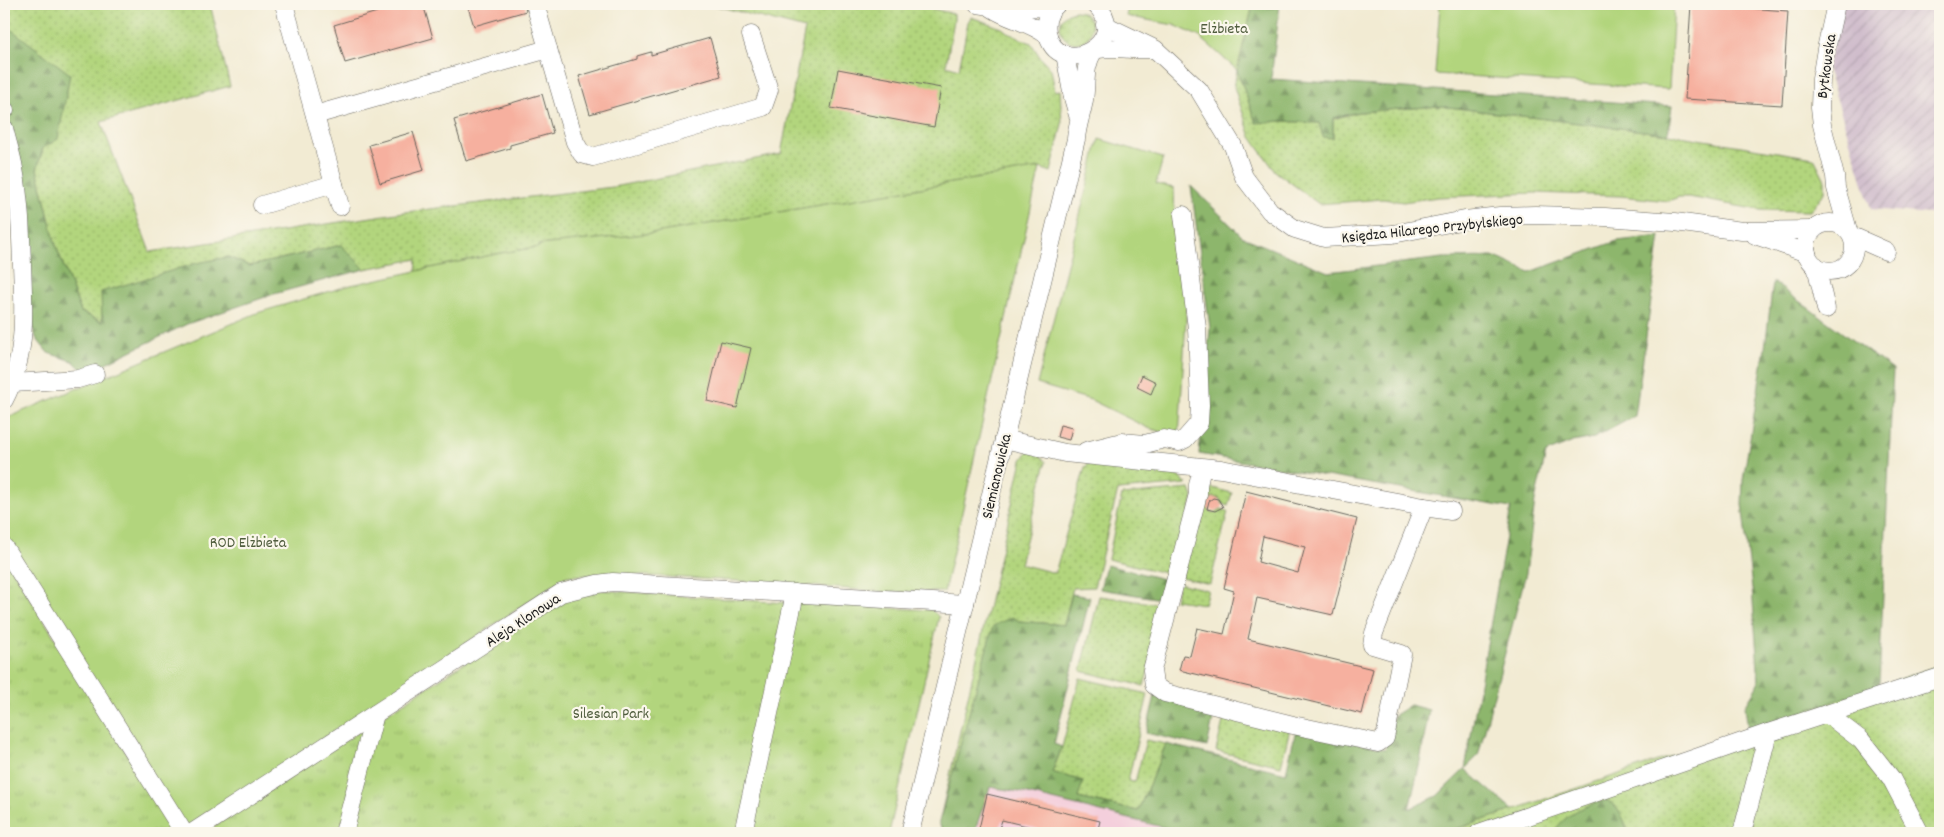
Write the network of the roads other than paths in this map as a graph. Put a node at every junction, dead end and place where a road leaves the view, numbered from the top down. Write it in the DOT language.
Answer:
graph roads {
  1 [pos="284,4"];
  2 [pos="535,4"];
  3 [pos="1056,4"];
  4 [pos="1836,4"];
  5 [pos="985,6"];
  6 [pos="1101,12"];
  7 [pos="751,35"];
  8 [pos="1048,36"];
  9 [pos="1156,48"];
  10 [pos="548,49"];
  11 [pos="1094,50"];
  12 [pos="1065,54"];
  13 [pos="315,115"];
  14 [pos="1078,118"];
  15 [pos="4,128"];
  16 [pos="334,184"];
  17 [pos="1836,188"];
  18 [pos="262,205"];
  19 [pos="340,206"];
  20 [pos="1183,215"];
  21 [pos="1816,227"];
  22 [pos="1742,231"];
  23 [pos="1850,233"];
  24 [pos="1811,259"];
  25 [pos="1845,264"];
  26 [pos="95,374"];
  27 [pos="13,382"];
  28 [pos="4,400"];
  29 [pos="1004,439"];
  30 [pos="1076,454"];
  31 [pos="1202,467"];
  32 [pos="1424,507"];
  33 [pos="1451,511"];
  34 [pos="4,547"];
  35 [pos="794,593"];
  36 [pos="965,604"];
  37 [pos="1940,677"];
  38 [pos="375,714"];
  39 [pos="1828,714"];
  40 [pos="1768,733"];
  41 [pos="184,833"];
  42 [pos="192,833"];
  43 [pos="344,833"];
  44 [pos="743,833"];
  45 [pos="910,833"];
  46 [pos="1479,833"];
  47 [pos="1742,833"];
  48 [pos="1920,833"];
  1 -- 13 [label="street"];
  2 -- 10 [label="street"];
  3 -- 5 [label="street"];
  3 -- 8 [label="street"];
  4 -- 17 [label="street, Bytkowska"];
  5 -- 8 [label="street"];
  6 -- 9 [label="street, Księdza Hilarego Przybylskiego"];
  6 -- 11 [label="street, Siemianowicka"];
  7 -- 10 [label="street"];
  8 -- 12 [label="street"];
  9 -- 11 [label="street"];
  9 -- 22 [label="street, Księdza Hilarego Przybylskiego"];
  10 -- 13 [label="street"];
  11 -- 12 [label="street"];
  11 -- 14 [label="street, Siemianowicka"];
  12 -- 14 [label="street, Siemianowicka"];
  13 -- 16 [label="street"];
  14 -- 29 [label="street, Siemianowicka"];
  15 -- 27 [label="street"];
  16 -- 18 [label="street"];
  16 -- 19 [label="street"];
  17 -- 21 [label="street"];
  17 -- 23 [label="street, Bytkowska"];
  20 -- 30 [label="street"];
  21 -- 22 [label="street, Księdza Hilarego Przybylskiego"];
  21 -- 23 [label="street"];
  21 -- 24 [label="street"];
  22 -- 24 [label="street, Księdza Hilarego Przybylskiego"];
  23 -- 25 [label="street"];
  23 -- 25 [label="street"];
  24 -- 25 [label="street"];
  24 -- 25 [label="street"];
  26 -- 27 [label="street"];
  27 -- 28 [label="street"];
  29 -- 30 [label="street"];
  29 -- 36 [label="street, Siemianowicka"];
  30 -- 31 [label="street"];
  31 -- 32 [label="street"];
  31 -- 32 [label="street"];
  32 -- 33 [label="street"];
  34 -- 41 [label="street"];
  35 -- 36 [label="street, Aleja Klonowa"];
  35 -- 38 [label="street, Aleja Klonowa"];
  35 -- 44 [label="street"];
  36 -- 45 [label="street, Siemianowicka"];
  37 -- 39 [label="street"];
  38 -- 42 [label="street, Aleja Klonowa"];
  38 -- 43 [label="street"];
  39 -- 40 [label="street"];
  39 -- 48 [label="street"];
  40 -- 46 [label="street"];
  40 -- 47 [label="street"];
}
